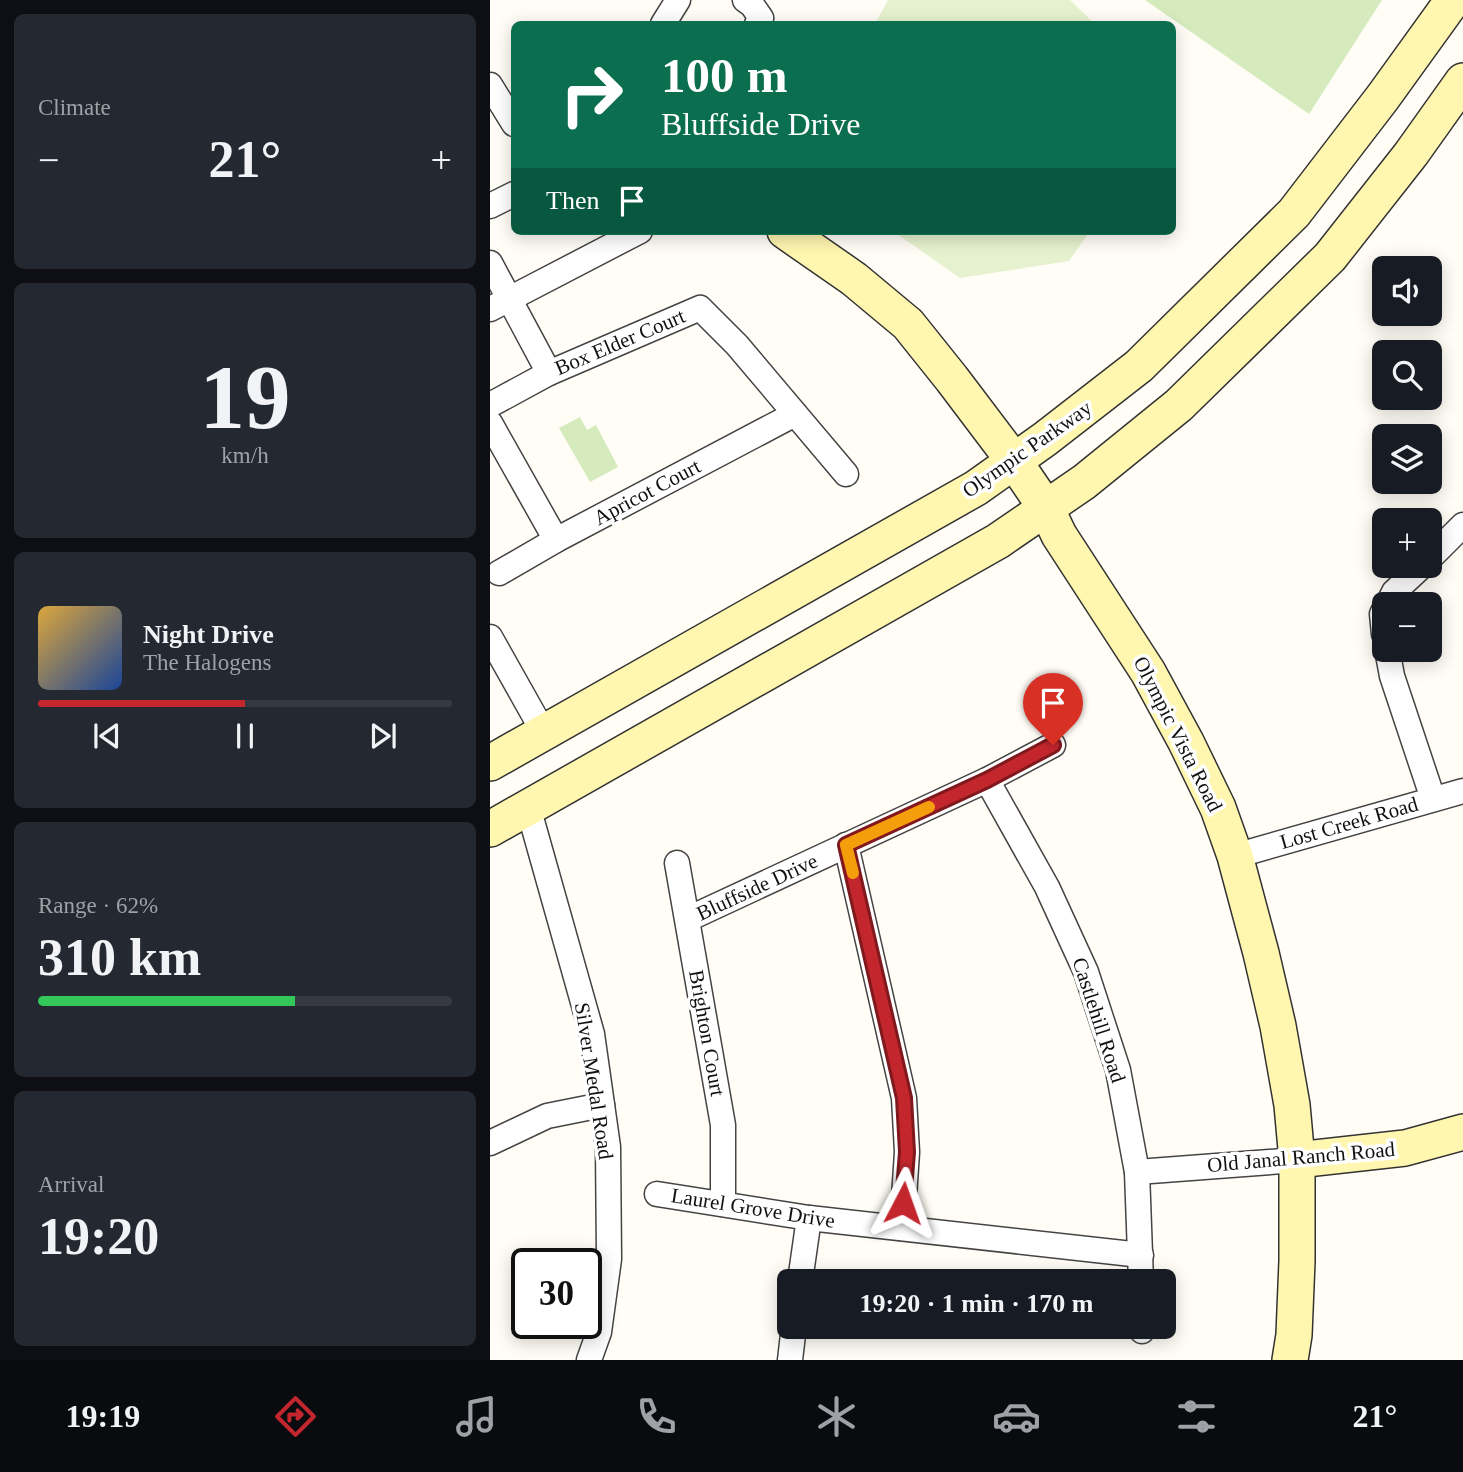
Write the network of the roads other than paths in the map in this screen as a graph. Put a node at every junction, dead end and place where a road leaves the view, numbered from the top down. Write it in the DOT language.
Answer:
graph roads {
  1 [pos="745,0"];
  2 [pos="1453,0"];
  3 [pos="759,21"];
  4 [pos="1463,81"];
  5 [pos="490,85"];
  6 [pos="511,119"];
  7 [pos="511,196"];
  8 [pos="490,206"];
  9 [pos="632,235"];
  10 [pos="791,235"];
  11 [pos="490,263"];
  12 [pos="499,304"];
  13 [pos="549,373"];
  14 [pos="490,405"];
  15 [pos="795,414"];
  16 [pos="490,423"];
  17 [pos="1014,461"];
  18 [pos="846,474"];
  19 [pos="1045,508"];
  20 [pos="1463,525"];
  21 [pos="556,540"];
  22 [pos="1442,546"];
  23 [pos="499,573"];
  24 [pos="1409,578"];
  25 [pos="1394,592"];
  26 [pos="490,637"];
  27 [pos="1389,662"];
  28 [pos="544,733"];
  29 [pos="1053,745"];
  30 [pos="490,764"];
  31 [pos="987,780"];
  32 [pos="1463,791"];
  33 [pos="1433,799"];
  34 [pos="528,807"];
  35 [pos="490,829"];
  36 [pos="846,845"];
  37 [pos="1236,856"];
  38 [pos="677,863"];
  39 [pos="688,919"];
  40 [pos="602,1105"];
  41 [pos="1463,1132"];
  42 [pos="490,1143"];
  43 [pos="1297,1160"];
  44 [pos="1137,1172"];
  45 [pos="657,1194"];
  46 [pos="723,1204"];
  47 [pos="809,1218"];
  48 [pos="902,1228"];
  49 [pos="1141,1255"];
  50 [pos="802,1269"];
  51 [pos="1141,1269"];
  52 [pos="792,1339"];
  53 [pos="589,1360"];
  54 [pos="790,1360"];
  55 [pos="1290,1360"];
  1 -- 3 [label="street"];
  2 -- 17 [label="main road, Olympic Parkway"];
  4 -- 19 [label="main road"];
  5 -- 6 [label="street"];
  7 -- 8 [label="street"];
  9 -- 12 [label="street"];
  10 -- 17 [label="main road, Olympic Vista Road"];
  11 -- 12 [label="street"];
  12 -- 13 [label="street"];
  13 -- 14 [label="street, Box Elder Court"];
  13 -- 15 [label="street, Box Elder Court"];
  15 -- 18 [label="street"];
  15 -- 21 [label="street, Apricot Court"];
  16 -- 21 [label="street"];
  17 -- 19 [label="main road, Olympic Vista Road"];
  17 -- 28 [label="main road, Olympic Parkway"];
  19 -- 34 [label="main road"];
  19 -- 37 [label="main road, Olympic Vista Road"];
  20 -- 22 [label="street"];
  21 -- 23 [label="street, Apricot Court"];
  24 -- 25 [label="street"];
  26 -- 28 [label="street"];
  27 -- 33 [label="street"];
  28 -- 30 [label="main road, Olympic Parkway"];
  29 -- 31 [label="street, Bluffside Drive"];
  31 -- 36 [label="street, Bluffside Drive"];
  31 -- 44 [label="street, Castlehill Road"];
  32 -- 33 [label="street, Lost Creek Road"];
  33 -- 37 [label="street, Lost Creek Road"];
  34 -- 35 [label="main road"];
  34 -- 40 [label="street, Silver Medal Road"];
  36 -- 39 [label="street, Bluffside Drive"];
  36 -- 48 [label="street"];
  37 -- 43 [label="main road, Olympic Vista Road"];
  38 -- 39 [label="street, Brighton Court"];
  39 -- 46 [label="street, Brighton Court"];
  40 -- 42 [label="street"];
  40 -- 53 [label="street, Silver Medal Road"];
  41 -- 43 [label="main road, Old Janal Ranch Road"];
  43 -- 44 [label="street, Old Janal Ranch Road"];
  43 -- 55 [label="main road, Olympic Vista Road"];
  44 -- 49 [label="street, Castlehill Road"];
  45 -- 46 [label="street, Laurel Grove Drive"];
  46 -- 47 [label="street, Laurel Grove Drive"];
  47 -- 48 [label="street, Laurel Grove Drive"];
  47 -- 50 [label="street"];
  48 -- 49 [label="street, Laurel Grove Drive"];
  49 -- 51 [label="street, Castlehill Road"];
  52 -- 54 [label="street"];
}
